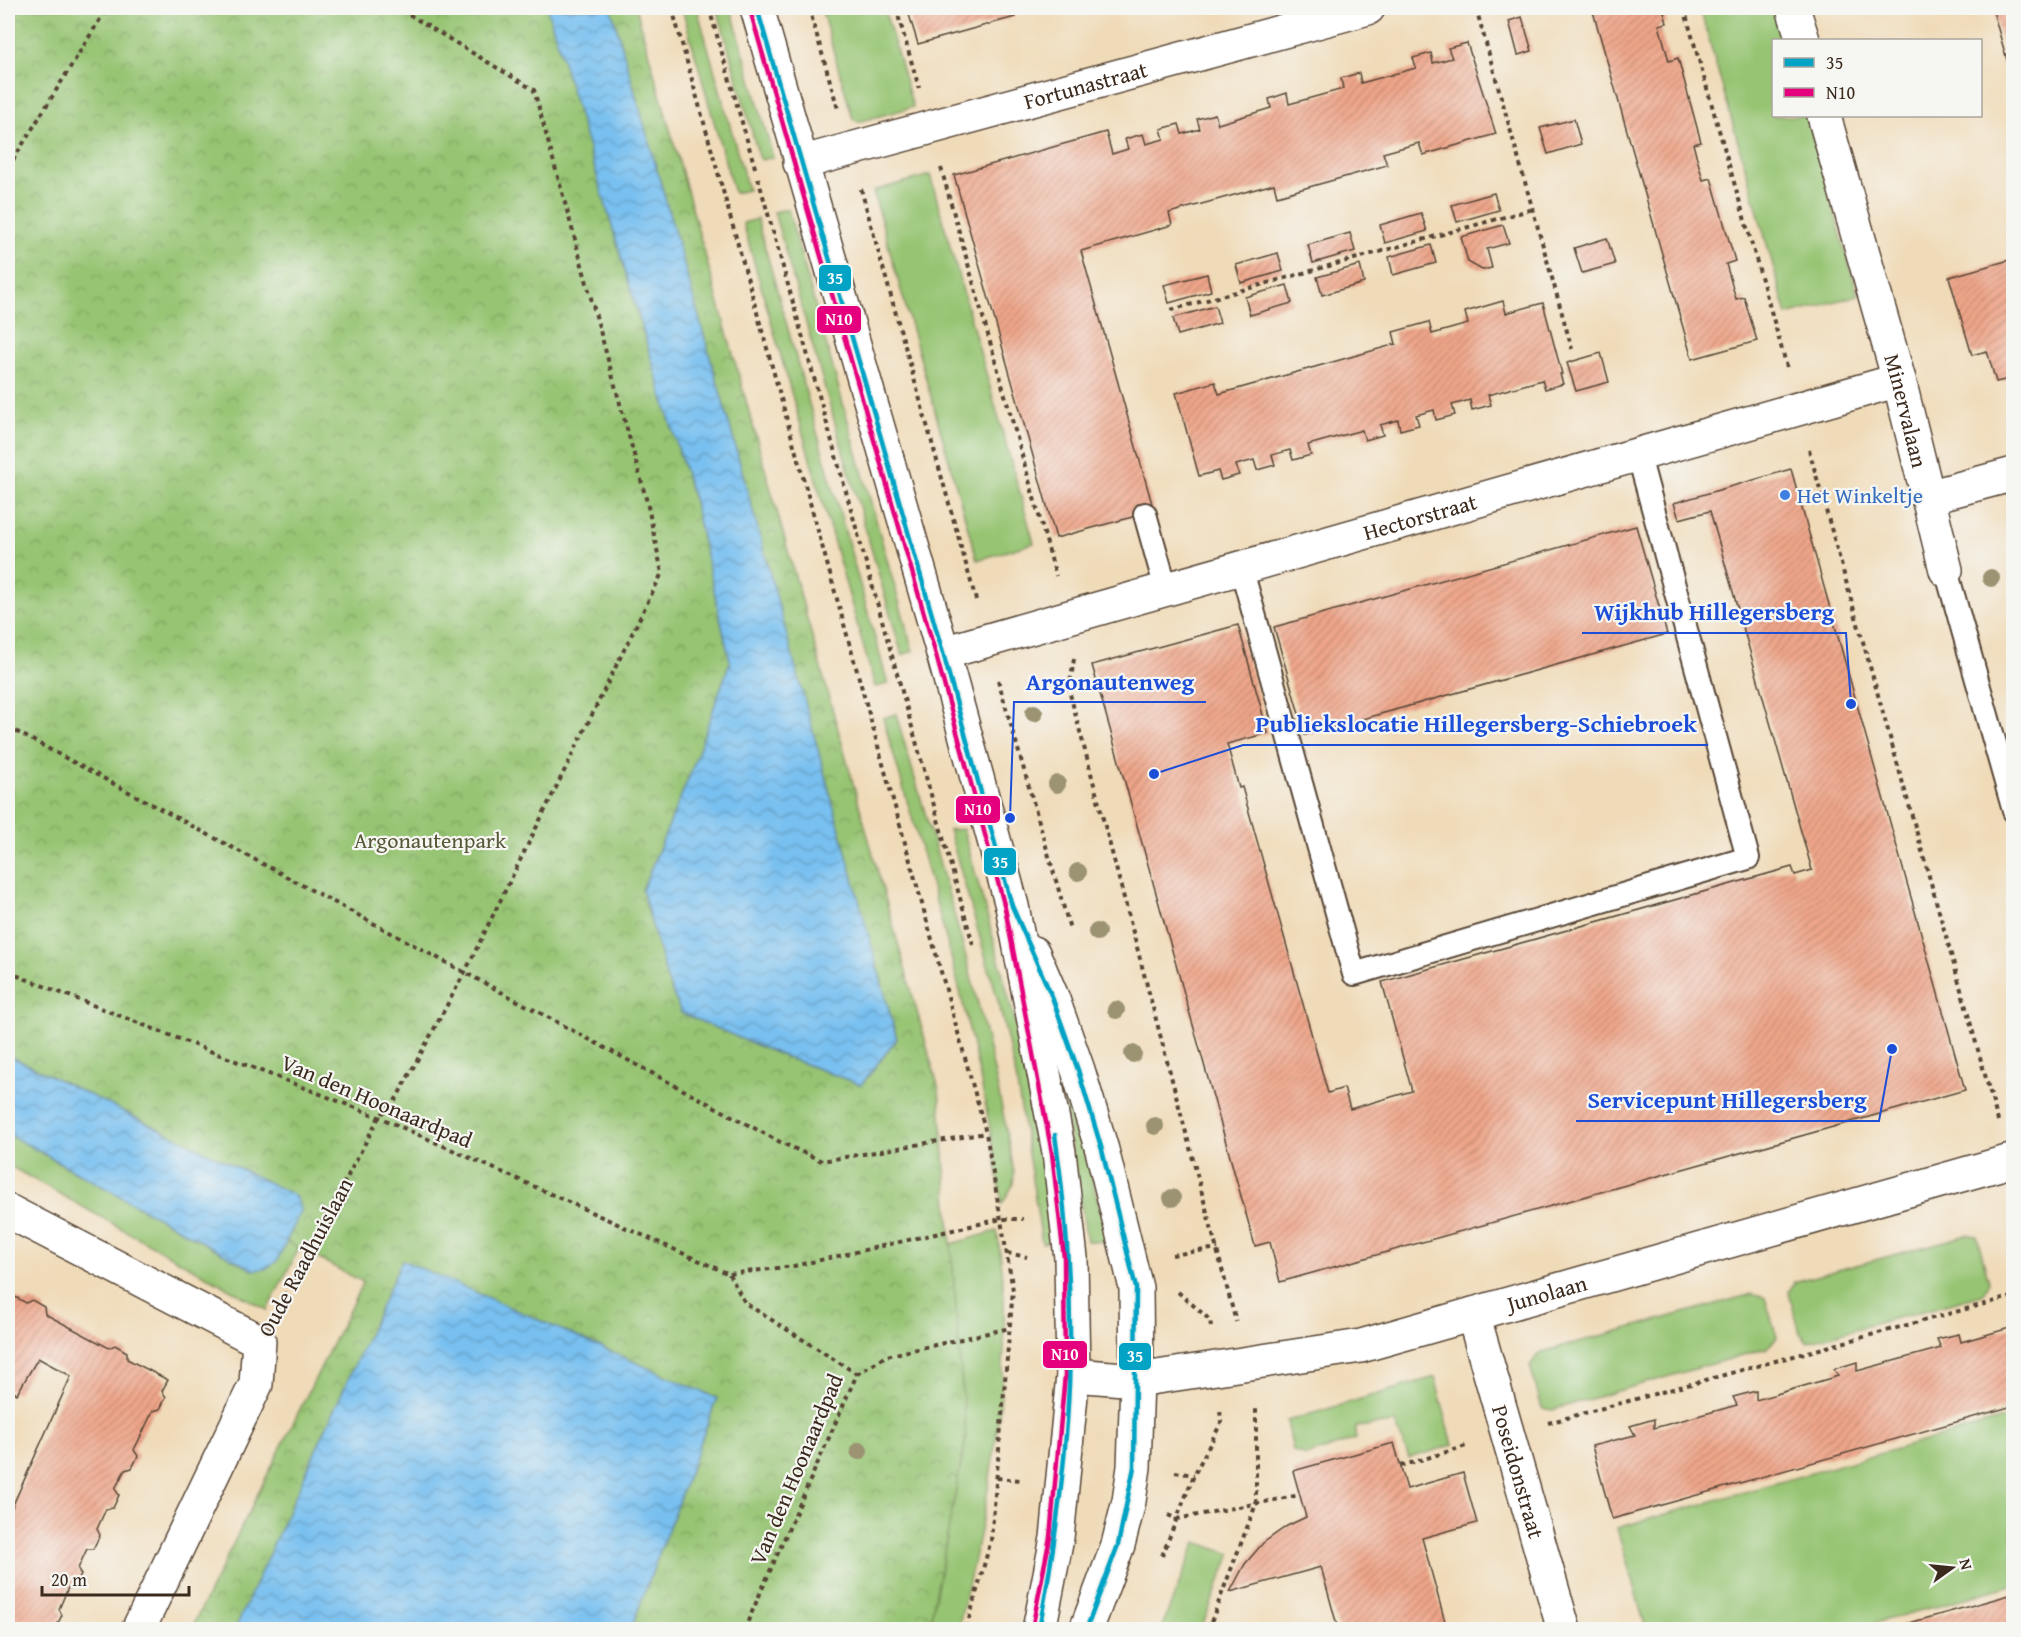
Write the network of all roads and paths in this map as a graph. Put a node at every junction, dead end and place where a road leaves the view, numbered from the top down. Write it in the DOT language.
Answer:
graph roads {
  1 [pos="107,8"];
  2 [pos="398,8"];
  3 [pos="672,8"];
  4 [pos="709,8"];
  5 [pos="757,8"];
  6 [pos="896,8"];
  7 [pos="1368,8"];
  8 [pos="1476,8"];
  9 [pos="1684,8"];
  10 [pos="1793,8"];
  11 [pos="1803,39"];
  12 [pos="1824,117"];
  13 [pos="930,128"];
  14 [pos="800,163"];
  15 [pos="8,168"];
  16 [pos="1533,208"];
  17 [pos="1171,310"];
  18 [pos="1572,349"];
  19 [pos="1899,380"];
  20 [pos="1799,407"];
  21 [pos="1638,453"];
  22 [pos="2013,474"];
  23 [pos="1928,497"];
  24 [pos="1144,514"];
  25 [pos="1241,567"];
  26 [pos="1946,570"];
  27 [pos="1166,589"];
  28 [pos="1068,617"];
  29 [pos="943,653"];
  30 [pos="8,727"];
  31 [pos="2013,811"];
  32 [pos="1012,906"];
  33 [pos="974,950"];
  34 [pos="8,972"];
  35 [pos="465,972"];
  36 [pos="379,1117"];
  37 [pos="986,1133"];
  38 [pos="2011,1161"];
  39 [pos="8,1211"];
  40 [pos="1001,1219"];
  41 [pos="1030,1219"];
  42 [pos="729,1274"];
  43 [pos="2013,1296"];
  44 [pos="1473,1314"];
  45 [pos="1010,1328"];
  46 [pos="260,1341"];
  47 [pos="1246,1364"];
  48 [pos="857,1374"];
  49 [pos="1073,1375"];
  50 [pos="1137,1380"];
  51 [pos="1507,1434"];
  52 [pos="1401,1466"];
  53 [pos="138,1629"];
  54 [pos="744,1629"];
  55 [pos="966,1629"];
  56 [pos="1039,1629"];
  57 [pos="1086,1629"];
  58 [pos="1208,1629"];
  59 [pos="1564,1629"];
  1 -- 15 [label="path"];
  2 -- 35 [label="path, Oude Raadhuislaan"];
  3 -- 37 [label="path"];
  4 -- 33 [label="path"];
  5 -- 14 [label="street"];
  6 -- 13 [label="path"];
  7 -- 13 [label="street, Fortunastraat"];
  8 -- 16 [label="path"];
  9 -- 20 [label="path"];
  10 -- 11 [label="street"];
  12 -- 19 [label="street, Minervalaan"];
  13 -- 14 [label="street, Fortunastraat"];
  13 -- 28 [label="path"];
  14 -- 29 [label="street"];
  16 -- 17 [label="path"];
  16 -- 18 [label="path"];
  19 -- 20 [label="street, Hectorstraat"];
  19 -- 23 [label="street, Minervalaan"];
  20 -- 21 [label="street, Hectorstraat"];
  20 -- 38 [label="path"];
  21 -- 25 [label="street, Hectorstraat"];
  21 -- 25 [label="lane"];
  22 -- 23 [label="street"];
  23 -- 26 [label="street, Minervalaan"];
  24 -- 27 [label="lane"];
  25 -- 27 [label="street, Hectorstraat"];
  26 -- 31 [label="lane, Minervalaan"];
  27 -- 28 [label="street, Hectorstraat"];
  28 -- 29 [label="street, Hectorstraat"];
  28 -- 47 [label="path"];
  29 -- 32 [label="street"];
  30 -- 35 [label="path"];
  32 -- 49 [label="street"];
  32 -- 50 [label="street"];
  34 -- 36 [label="path, Van den Hoonaardpad"];
  35 -- 36 [label="path, Oude Raadhuislaan"];
  35 -- 37 [label="path"];
  36 -- 42 [label="path, Van den Hoonaardpad"];
  36 -- 46 [label="path, Oude Raadhuislaan"];
  37 -- 40 [label="path"];
  38 -- 44 [label="street, Junolaan"];
  39 -- 46 [label="street"];
  40 -- 41 [label="path"];
  40 -- 42 [label="path"];
  40 -- 45 [label="path"];
  42 -- 48 [label="path, Van den Hoonaardpad"];
  43 -- 51 [label="path"];
  44 -- 47 [label="street, Junolaan"];
  44 -- 51 [label="street, Poseidonstraat"];
  45 -- 48 [label="path"];
  45 -- 55 [label="path"];
  46 -- 53 [label="street, Oude Raadhuislaan"];
  47 -- 50 [label="street, Junolaan"];
  47 -- 58 [label="path"];
  48 -- 54 [label="path, Van den Hoonaardpad"];
  49 -- 50 [label="street, Junolaan"];
  49 -- 56 [label="street"];
  50 -- 57 [label="street"];
  51 -- 52 [label="path"];
  51 -- 59 [label="street, Poseidonstraat"];
}
